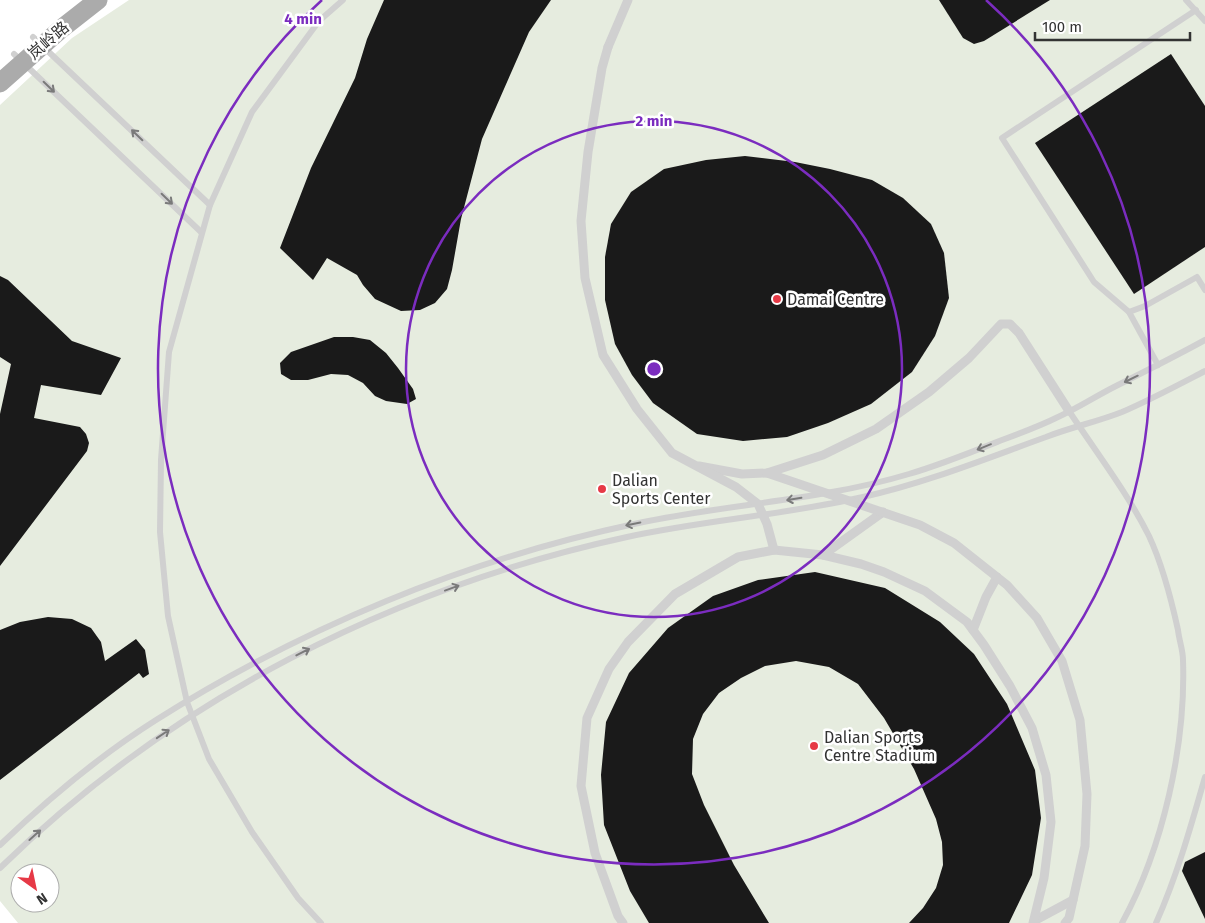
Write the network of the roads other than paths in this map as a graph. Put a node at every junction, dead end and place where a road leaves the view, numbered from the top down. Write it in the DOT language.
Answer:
graph roads {
  1 [pos="77,0"];
  2 [pos="98,0"];
  3 [pos="343,0"];
  4 [pos="628,0"];
  5 [pos="1186,0"];
  6 [pos="1196,10"];
  7 [pos="1205,21"];
  8 [pos="38,41"];
  9 [pos="12,61"];
  10 [pos="0,83"];
  11 [pos="210,205"];
  12 [pos="201,232"];
  13 [pos="1205,290"];
  14 [pos="1129,312"];
  15 [pos="1205,340"];
  16 [pos="1158,365"];
  17 [pos="1205,370"];
  18 [pos="1069,411"];
  19 [pos="1079,426"];
  20 [pos="699,466"];
  21 [pos="767,473"];
  22 [pos="883,512"];
  23 [pos="774,550"];
  24 [pos="823,555"];
  25 [pos="997,577"];
  26 [pos="973,630"];
  27 [pos="187,702"];
  28 [pos="192,715"];
  29 [pos="1205,777"];
  30 [pos="0,845"];
  31 [pos="0,868"];
  32 [pos="1073,900"];
  33 [pos="1033,922"];
  34 [pos="321,923"];
  35 [pos="623,923"];
  36 [pos="1066,923"];
  37 [pos="1122,923"];
  38 [pos="1156,923"];
  1 -- 8 [label="main road, 岚岭路"];
  2 -- 8 [label="main road, 岚岭路"];
  3 -- 11 [label="lane"];
  4 -- 20 [label="street, bridge"];
  5 -- 6 [label="lane"];
  6 -- 7 [label="lane"];
  6 -- 14 [label="lane"];
  8 -- 9 [label="main road, 岚岭路"];
  11 -- 8 [label="lane, one-way"];
  9 -- 10 [label="main road, 岚岭路"];
  9 -- 12 [label="lane, one-way"];
  11 -- 12 [label="lane"];
  12 -- 27 [label="lane"];
  13 -- 14 [label="lane"];
  14 -- 16 [label="lane"];
  15 -- 16 [label="lane"];
  16 -- 18 [label="lane, one-way"];
  17 -- 19 [label="lane"];
  18 -- 19 [label="lane"];
  18 -- 21 [label="street"];
  18 -- 27 [label="lane, one-way"];
  28 -- 19 [label="lane, one-way"];
  19 -- 37 [label="lane"];
  20 -- 21 [label="street"];
  20 -- 23 [label="street, bridge"];
  21 -- 22 [label="street, bridge"];
  22 -- 24 [label="street"];
  22 -- 25 [label="street, bridge"];
  23 -- 24 [label="street"];
  23 -- 35 [label="street"];
  24 -- 26 [label="street"];
  25 -- 26 [label="street"];
  25 -- 32 [label="street, bridge"];
  26 -- 33 [label="street"];
  27 -- 28 [label="lane"];
  27 -- 30 [label="lane"];
  31 -- 28 [label="lane, one-way"];
  28 -- 34 [label="lane"];
  29 -- 38 [label="lane"];
  32 -- 33 [label="street"];
  32 -- 36 [label="street, bridge"];
}
